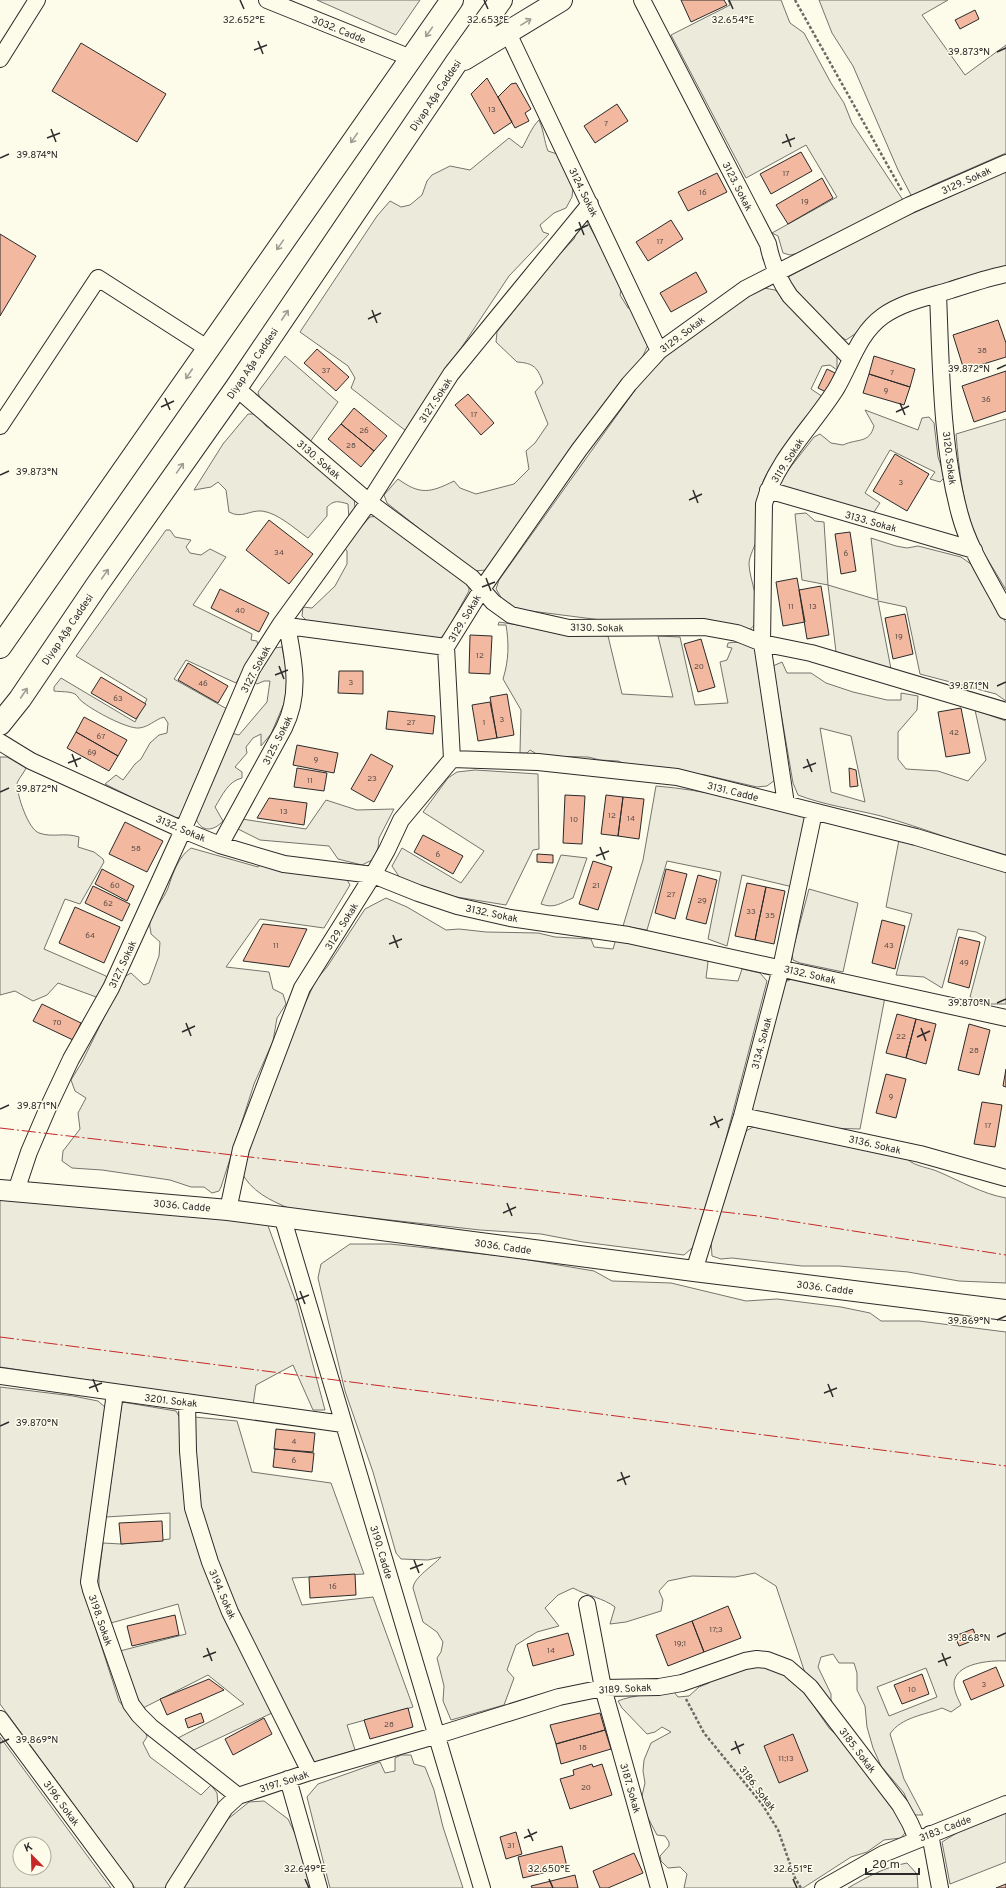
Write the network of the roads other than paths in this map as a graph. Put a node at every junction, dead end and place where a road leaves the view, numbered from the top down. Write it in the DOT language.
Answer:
graph roads {
  1 [pos="37,0"];
  2 [pos="267,0"];
  3 [pos="452,0"];
  4 [pos="502,0"];
  5 [pos="561,0"];
  6 [pos="642,0"];
  7 [pos="508,33"];
  8 [pos="410,58"];
  9 [pos="0,59"];
  10 [pos="456,63"];
  11 [pos="1006,163"];
  12 [pos="590,204"];
  13 [pos="776,273"];
  14 [pos="1006,274"];
  15 [pos="938,294"];
  16 [pos="207,348"];
  17 [pos="659,351"];
  18 [pos="850,358"];
  19 [pos="236,388"];
  20 [pos="0,426"];
  21 [pos="768,490"];
  22 [pos="369,502"];
  23 [pos="974,550"];
  24 [pos="482,588"];
  25 [pos="1006,611"];
  26 [pos="283,625"];
  27 [pos="762,643"];
  28 [pos="0,647"];
  29 [pos="446,648"];
  30 [pos="1006,710"];
  31 [pos="0,724"];
  32 [pos="0,742"];
  33 [pos="452,759"];
  34 [pos="786,804"];
  35 [pos="814,812"];
  36 [pos="183,830"];
  37 [pos="220,845"];
  38 [pos="1006,864"];
  39 [pos="373,875"];
  40 [pos="781,968"];
  41 [pos="1006,1018"];
  42 [pos="742,1116"];
  43 [pos="1006,1178"];
  44 [pos="8,1190"];
  45 [pos="228,1210"];
  46 [pos="282,1216"];
  47 [pos="694,1271"];
  48 [pos="1006,1310"];
  49 [pos="0,1376"];
  50 [pos="116,1393"];
  51 [pos="187,1402"];
  52 [pos="342,1424"];
  53 [pos="587,1604"];
  54 [pos="788,1668"];
  55 [pos="602,1688"];
  56 [pos="0,1719"];
  57 [pos="438,1735"];
  58 [pos="310,1772"];
  59 [pos="288,1779"];
  60 [pos="238,1796"];
  61 [pos="1006,1804"];
  62 [pos="923,1836"];
  63 [pos="125,1888"];
  64 [pos="174,1888"];
  65 [pos="319,1888"];
  66 [pos="482,1888"];
  67 [pos="659,1888"];
  68 [pos="823,1888"];
  69 [pos="940,1888"];
  1 -- 9 [label="street"];
  2 -- 8 [label="street, 3032. Cadde"];
  3 -- 8 [label="main road, one-way"];
  4 -- 10 [label="main road, Diyap Ağa Caddesi"];
  7 -- 5 [label="main road, one-way"];
  6 -- 13 [label="street, 3123. Sokak"];
  7 -- 10 [label="main road"];
  7 -- 12 [label="street, 3124. Sokak"];
  8 -- 16 [label="main road, one-way"];
  19 -- 10 [label="main road, Diyap Ağa Caddesi, one-way"];
  11 -- 13 [label="street, 3129. Sokak"];
  12 -- 17 [label="street, 3124. Sokak"];
  12 -- 22 [label="street, 3127. Sokak"];
  13 -- 17 [label="street, 3129. Sokak"];
  13 -- 18 [label="street, 3123. Sokak"];
  14 -- 15 [label="street, 3119. Sokak"];
  15 -- 18 [label="street, 3119. Sokak"];
  15 -- 23 [label="street, 3120. Sokak"];
  16 -- 20 [label="street"];
  16 -- 28 [label="main road, one-way"];
  17 -- 24 [label="street, 3129. Sokak"];
  18 -- 21 [label="street, 3119. Sokak"];
  19 -- 22 [label="street, 3130. Sokak"];
  31 -- 19 [label="main road, Diyap Ağa Caddesi, one-way"];
  21 -- 23 [label="street, 3133. Sokak"];
  21 -- 27 [label="street, 3119. Sokak"];
  22 -- 24 [label="street, 3130. Sokak"];
  22 -- 26 [label="street, 3127. Sokak"];
  23 -- 25 [label="street, 3120. Sokak"];
  24 -- 27 [label="street, 3130. Sokak"];
  24 -- 29 [label="street, 3129. Sokak"];
  26 -- 29 [label="street"];
  26 -- 36 [label="street, 3127. Sokak"];
  26 -- 37 [label="street, 3125. Sokak"];
  27 -- 30 [label="street, 3130. Sokak"];
  27 -- 34 [label="street, 3119. Sokak"];
  29 -- 33 [label="street, 3129. Sokak"];
  32 -- 36 [label="street, 3132. Sokak"];
  33 -- 34 [label="street, 3131. Cadde"];
  33 -- 39 [label="street, 3129. Sokak"];
  34 -- 35 [label="street, 3131. Cadde"];
  35 -- 38 [label="street, 3131. Cadde"];
  35 -- 40 [label="street, 3134. Sokak"];
  36 -- 37 [label="street, 3132. Sokak"];
  36 -- 44 [label="street, 3127. Sokak"];
  37 -- 39 [label="street, 3132. Sokak"];
  39 -- 40 [label="street, 3132. Sokak"];
  39 -- 45 [label="street, 3129. Sokak"];
  40 -- 41 [label="street, 3132. Sokak"];
  40 -- 42 [label="street, 3134. Sokak"];
  42 -- 43 [label="street, 3136. Sokak"];
  42 -- 47 [label="street, 3134. Sokak"];
  44 -- 45 [label="street, 3036. Cadde"];
  45 -- 46 [label="street, 3036. Cadde"];
  46 -- 47 [label="street, 3036. Cadde"];
  46 -- 52 [label="street, 3190. Cadde"];
  47 -- 48 [label="street, 3036. Cadde"];
  49 -- 50 [label="street, 3201. Sokak"];
  50 -- 51 [label="street, 3201. Sokak"];
  50 -- 60 [label="street, 3198. Sokak"];
  51 -- 52 [label="street, 3201. Sokak"];
  51 -- 58 [label="street, 3194. Sokak"];
  52 -- 57 [label="street, 3190. Cadde"];
  53 -- 55 [label="street, 3187. Sokak"];
  54 -- 55 [label="street, 3189. Sokak"];
  54 -- 62 [label="street, 3185. Sokak"];
  55 -- 57 [label="street, 3189. Sokak"];
  55 -- 67 [label="street, 3187. Sokak"];
  56 -- 63 [label="street, 3196. Sokak"];
  57 -- 58 [label="street, 3197. Sokak"];
  57 -- 66 [label="street, 3190. Cadde"];
  58 -- 59 [label="street, 3197. Sokak"];
  59 -- 60 [label="street, 3197. Sokak"];
  59 -- 65 [label="street"];
  60 -- 64 [label="street, 3197. Sokak"];
  61 -- 62 [label="street, 3183. Cadde"];
  62 -- 68 [label="street, 3183. Cadde"];
  62 -- 69 [label="street, 3185. Sokak"];
}
